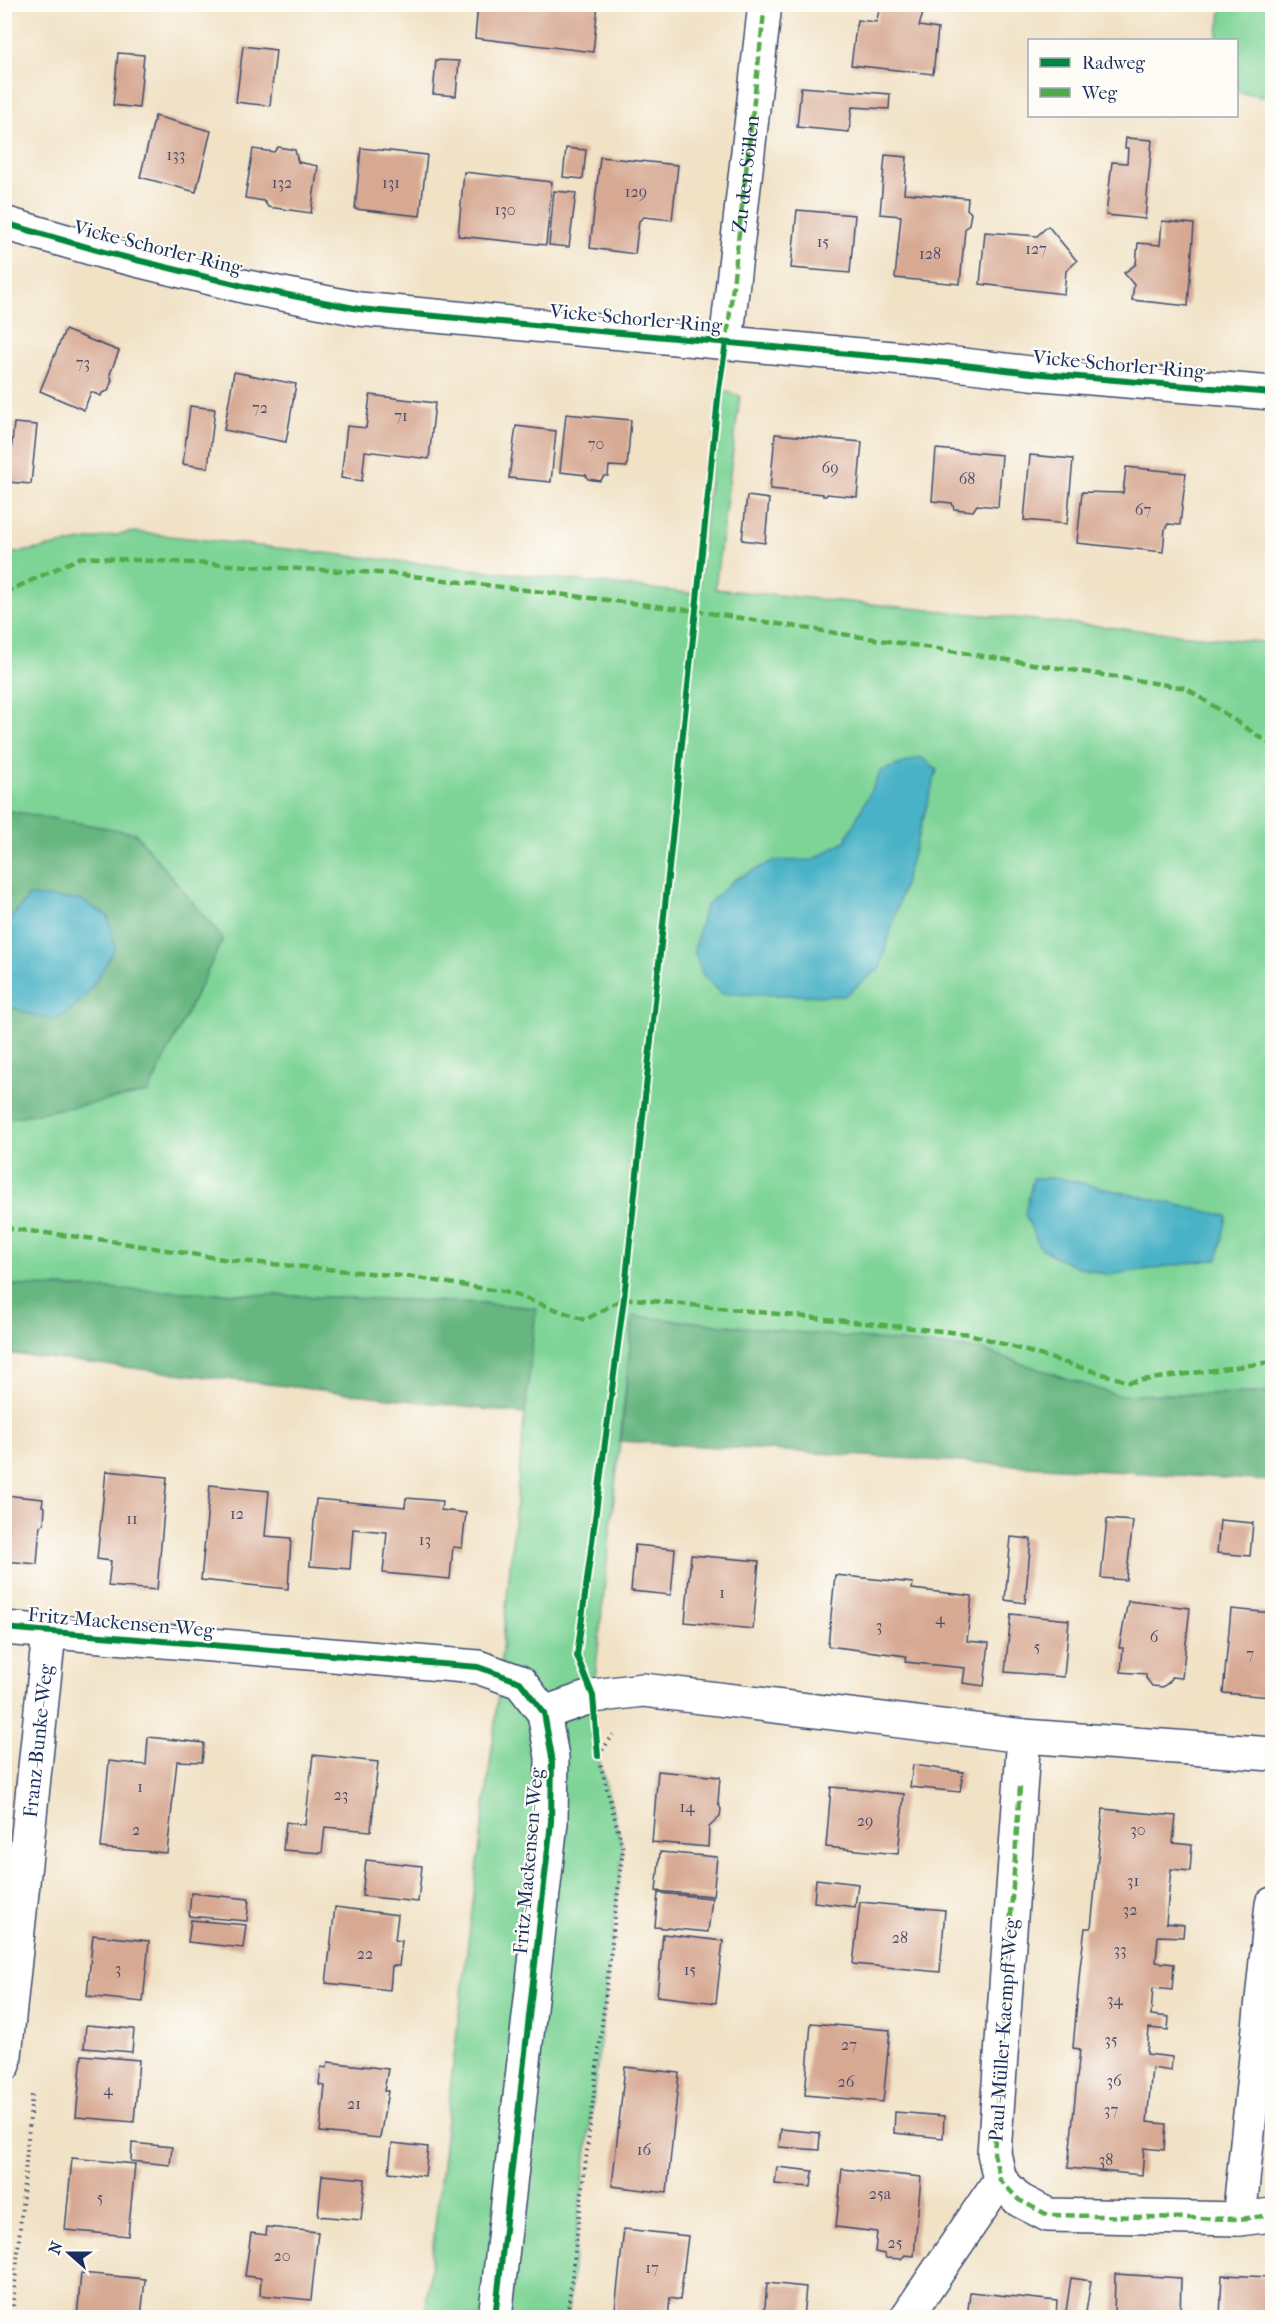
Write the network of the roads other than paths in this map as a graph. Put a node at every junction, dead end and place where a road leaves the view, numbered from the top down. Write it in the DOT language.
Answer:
graph roads {
  1 [pos="774,7"];
  2 [pos="4,224"];
  3 [pos="726,344"];
  4 [pos="1272,393"];
  5 [pos="4,1628"];
  6 [pos="49,1633"];
  7 [pos="544,1713"];
  8 [pos="1024,1736"];
  9 [pos="1272,1754"];
  10 [pos="1272,1905"];
  11 [pos="4,2065"];
  12 [pos="1000,2180"];
  13 [pos="1272,2215"];
  14 [pos="1239,2219"];
  15 [pos="907,2317"];
  16 [pos="495,2318"];
  1 -- 3 [label="street, Zu den Söllen"];
  2 -- 3 [label="street, Vicke-Schorler-Ring"];
  3 -- 4 [label="street, Vicke-Schorler-Ring"];
  5 -- 6 [label="street, Fritz-Mackensen-Weg"];
  6 -- 7 [label="street, Fritz-Mackensen-Weg"];
  6 -- 11 [label="street, Franz-Bunke-Weg"];
  7 -- 8 [label="street"];
  7 -- 16 [label="street, Fritz-Mackensen-Weg"];
  8 -- 9 [label="street"];
  8 -- 12 [label="street, Paul-Müller-Kaempff-Weg"];
  10 -- 14 [label="street"];
  12 -- 14 [label="street"];
  12 -- 15 [label="street"];
  13 -- 14 [label="street"];
}
